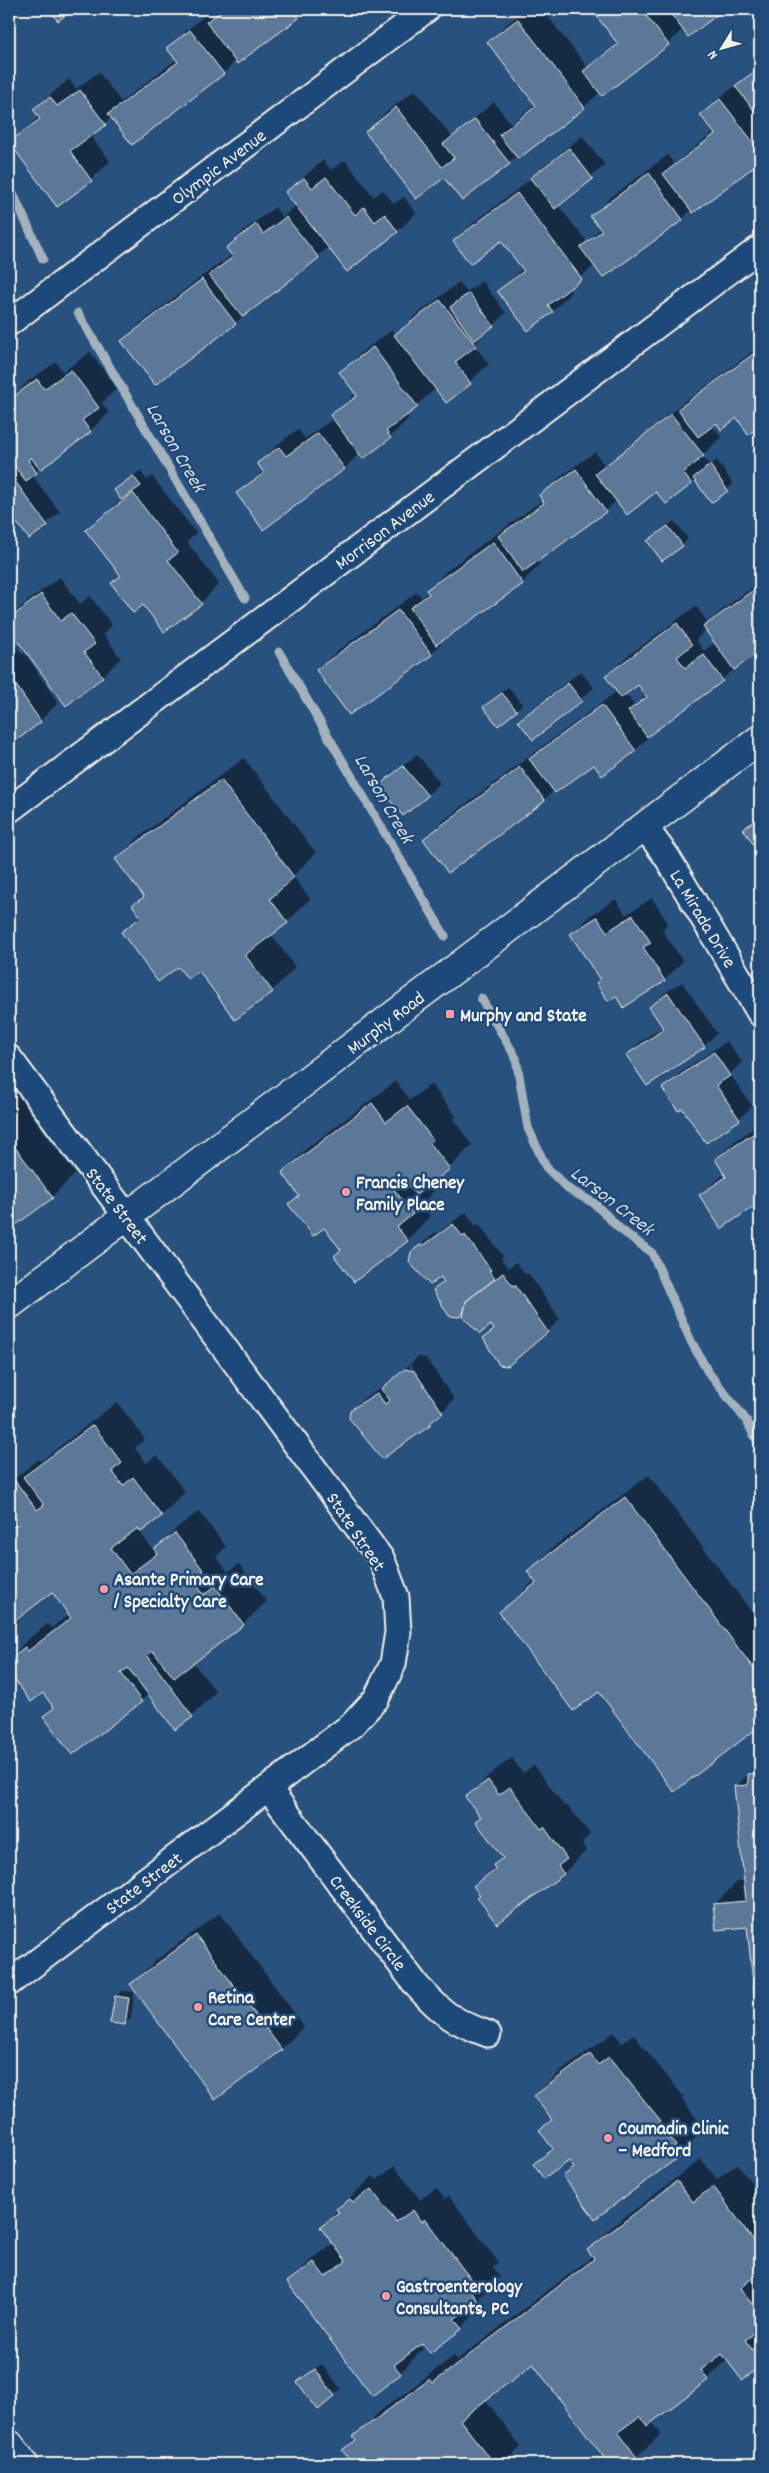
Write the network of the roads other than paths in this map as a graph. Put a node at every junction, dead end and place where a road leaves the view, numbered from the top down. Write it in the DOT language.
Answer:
graph roads {
  1 [pos="427,9"];
  2 [pos="760,248"];
  3 [pos="9,323"];
  4 [pos="760,739"];
  5 [pos="9,810"];
  6 [pos="644,826"];
  7 [pos="760,1013"];
  8 [pos="9,1058"];
  9 [pos="127,1217"];
  10 [pos="9,1305"];
  11 [pos="268,1788"];
  12 [pos="9,1983"];
  13 [pos="488,2034"];
  14 [pos="9,2444"];
  15 [pos="24,2464"];
  1 -- 3 [label="street, Olympic Avenue"];
  2 -- 5 [label="street, Morrison Avenue"];
  4 -- 6 [label="street, Murphy Road"];
  6 -- 7 [label="street, La Mirada Drive"];
  6 -- 9 [label="street, Murphy Road"];
  8 -- 9 [label="street, State Street"];
  9 -- 10 [label="street, Murphy Road"];
  9 -- 11 [label="street, State Street"];
  11 -- 12 [label="street, State Street"];
  11 -- 13 [label="street, Creekside Circle"];
  14 -- 15 [label="street"];
}
